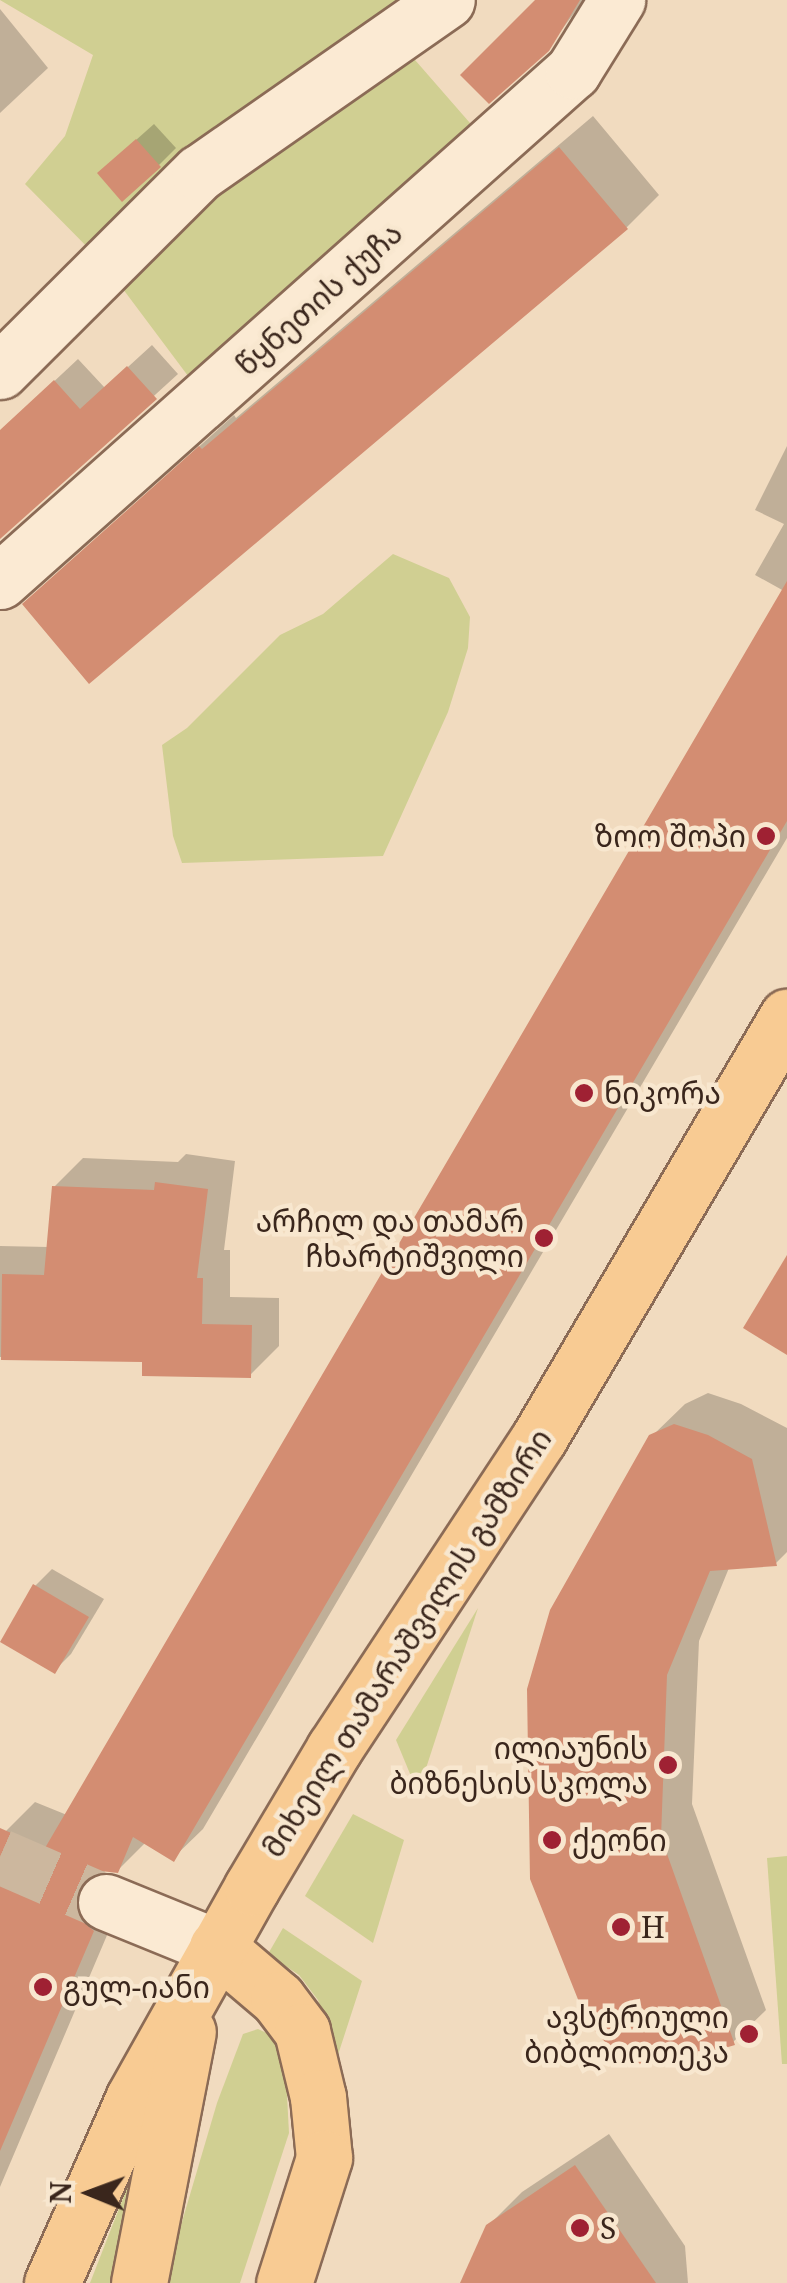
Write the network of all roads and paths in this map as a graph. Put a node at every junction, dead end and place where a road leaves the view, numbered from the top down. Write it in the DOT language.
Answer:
graph roads {
  1 [pos="447,0"];
  2 [pos="617,0"];
  3 [pos="0,371"];
  4 [pos="0,581"];
  5 [pos="787,1016"];
  6 [pos="106,1902"];
  7 [pos="207,1968"];
  8 [pos="52,2283"];
  9 [pos="139,2283"];
  10 [pos="284,2283"];
  1 -- 3 [label="street"];
  2 -- 4 [label="street, წყნეთის ქუჩა"];
  5 -- 7 [label="main road, მიხეილ თამარაშვილის გამზირი"];
  6 -- 7 [label="street"];
  7 -- 8 [label="main road, მიხეილ თამარაშვილის გამზირი"];
  7 -- 9 [label="main road"];
  7 -- 10 [label="main road"];
}
